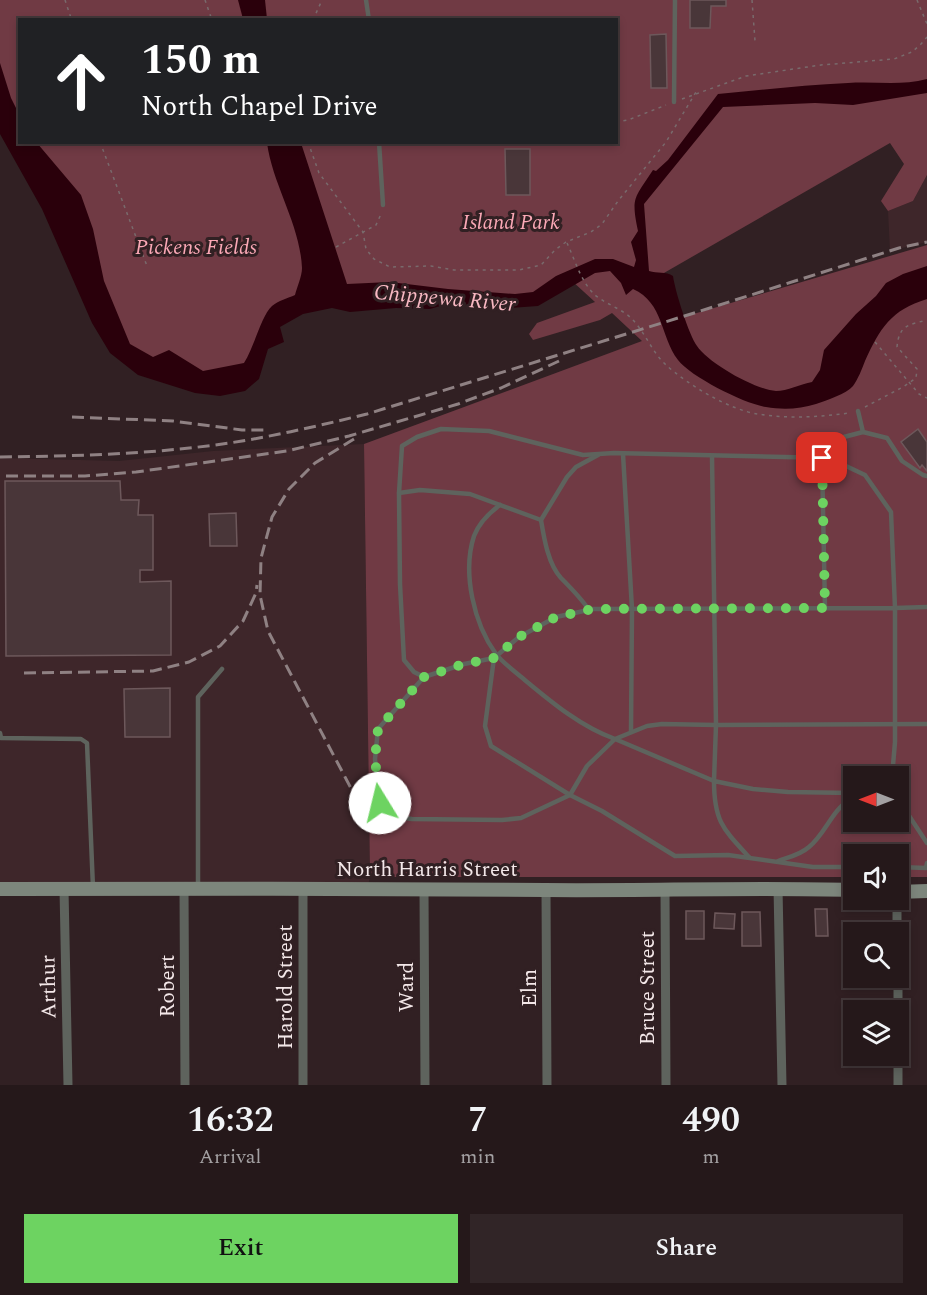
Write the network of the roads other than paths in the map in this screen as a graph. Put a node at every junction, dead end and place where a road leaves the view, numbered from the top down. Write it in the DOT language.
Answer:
graph roads {
  1 [pos="366,0"];
  2 [pos="675,0"];
  3 [pos="369,18"];
  4 [pos="674,102"];
  5 [pos="379,144"];
  6 [pos="383,205"];
  7 [pos="858,411"];
  8 [pos="863,432"];
  9 [pos="600,454"];
  10 [pos="623,454"];
  11 [pos="711,456"];
  12 [pos="822,458"];
  13 [pos="829,458"];
  14 [pos="927,476"];
  15 [pos="399,492"];
  16 [pos="500,504"];
  17 [pos="541,520"];
  18 [pos="927,606"];
  19 [pos="825,608"];
  20 [pos="894,608"];
  21 [pos="632,609"];
  22 [pos="716,609"];
  23 [pos="589,610"];
  24 [pos="495,657"];
  25 [pos="222,669"];
  26 [pos="424,677"];
  27 [pos="894,724"];
  28 [pos="927,724"];
  29 [pos="716,725"];
  30 [pos="631,731"];
  31 [pos="0,736"];
  32 [pos="615,739"];
  33 [pos="892,766"];
  34 [pos="714,781"];
  35 [pos="843,794"];
  36 [pos="570,795"];
  37 [pos="843,802"];
  38 [pos="909,816"];
  39 [pos="927,843"];
  40 [pos="750,858"];
  41 [pos="776,862"];
  42 [pos="927,863"];
  43 [pos="843,867"];
  44 [pos="909,867"];
  45 [pos="191,887"];
  46 [pos="93,888"];
  47 [pos="778,888"];
  48 [pos="0,889"];
  49 [pos="64,889"];
  50 [pos="303,889"];
  51 [pos="424,889"];
  52 [pos="546,890"];
  53 [pos="665,890"];
  54 [pos="843,890"];
  55 [pos="909,891"];
  56 [pos="927,891"];
  57 [pos="898,1066"];
  58 [pos="68,1085"];
  59 [pos="185,1085"];
  60 [pos="303,1085"];
  61 [pos="425,1085"];
  62 [pos="547,1085"];
  63 [pos="666,1085"];
  64 [pos="782,1085"];
  65 [pos="898,1085"];
  1 -- 3 [label="lane"];
  2 -- 4 [label="lane"];
  5 -- 6 [label="lane"];
  7 -- 8 [label="lane"];
  8 -- 13 [label="lane"];
  8 -- 14 [label="lane"];
  9 -- 10 [label="lane"];
  9 -- 15 [label="lane"];
  9 -- 17 [label="lane"];
  10 -- 11 [label="lane"];
  10 -- 21 [label="lane"];
  11 -- 12 [label="lane"];
  11 -- 22 [label="lane"];
  12 -- 13 [label="lane"];
  12 -- 19 [label="lane"];
  13 -- 20 [label="lane"];
  15 -- 16 [label="lane"];
  15 -- 26 [label="lane"];
  16 -- 17 [label="lane"];
  16 -- 24 [label="lane"];
  17 -- 23 [label="lane"];
  18 -- 20 [label="lane"];
  19 -- 20 [label="lane"];
  19 -- 22 [label="lane"];
  20 -- 27 [label="lane"];
  21 -- 22 [label="lane"];
  21 -- 23 [label="lane"];
  21 -- 30 [label="lane"];
  22 -- 29 [label="lane"];
  23 -- 24 [label="lane"];
  24 -- 26 [label="lane"];
  24 -- 32 [label="lane"];
  24 -- 36 [label="lane"];
  25 -- 45 [label="lane"];
  26 -- 36 [label="lane"];
  27 -- 28 [label="lane"];
  27 -- 29 [label="lane"];
  27 -- 33 [label="lane"];
  29 -- 30 [label="lane"];
  29 -- 34 [label="lane"];
  30 -- 32 [label="lane"];
  31 -- 46 [label="lane"];
  32 -- 34 [label="lane"];
  32 -- 36 [label="lane"];
  34 -- 35 [label="lane"];
  34 -- 40 [label="lane"];
  36 -- 40 [label="lane"];
  37 -- 41 [label="lane"];
  38 -- 39 [label="lane"];
  40 -- 41 [label="lane"];
  41 -- 43 [label="lane"];
  42 -- 44 [label="lane"];
  45 -- 46 [label="street, North Harris Street"];
  45 -- 50 [label="street, North Harris Street"];
  45 -- 59 [label="street, Robert"];
  46 -- 49 [label="street, North Harris Street"];
  47 -- 53 [label="street, North Harris Street"];
  47 -- 54 [label="street, North Harris Street"];
  47 -- 64 [label="street"];
  48 -- 49 [label="street, North Harris Street"];
  49 -- 58 [label="street, Arthur"];
  50 -- 51 [label="street, North Harris Street"];
  50 -- 60 [label="street, Harold Street"];
  51 -- 52 [label="street, North Harris Street"];
  51 -- 61 [label="street, Ward"];
  52 -- 53 [label="street, North Harris Street"];
  52 -- 62 [label="street, Elm"];
  53 -- 63 [label="street, Bruce Street"];
  55 -- 56 [label="street"];
  57 -- 65 [label="street"];
}
